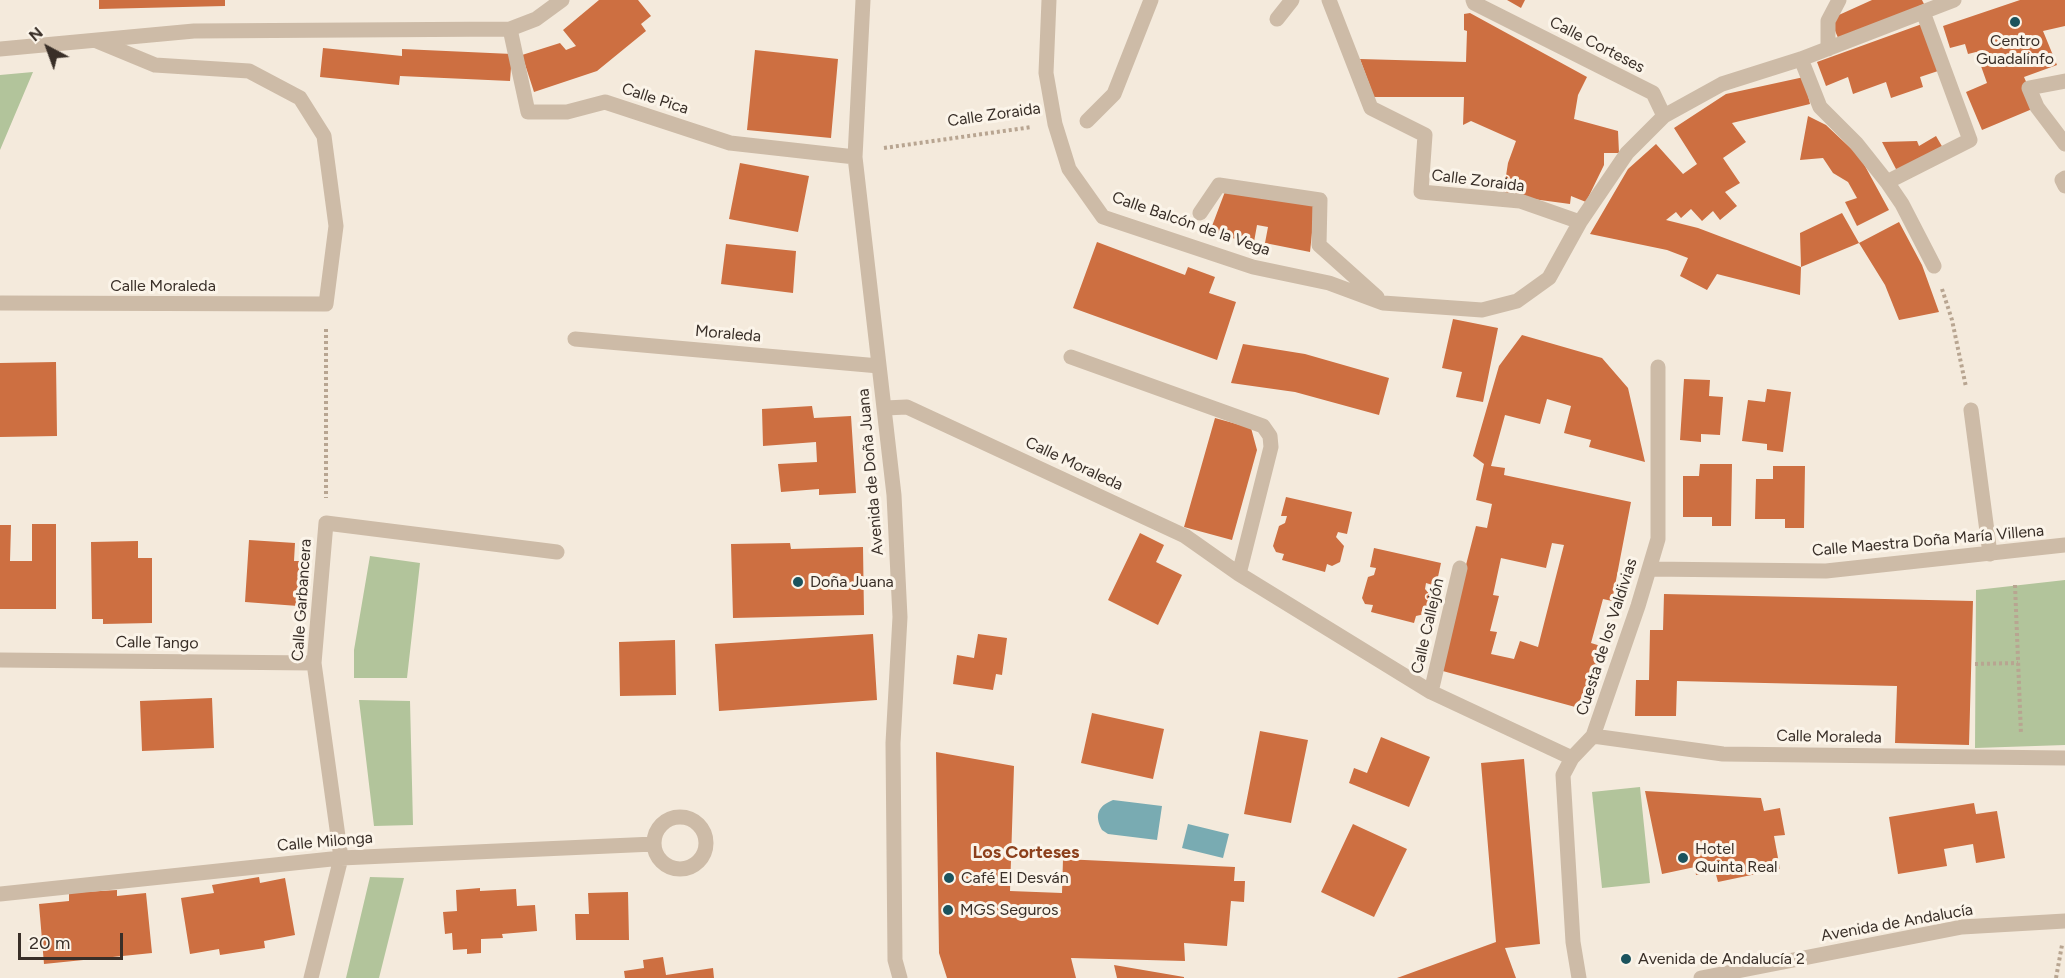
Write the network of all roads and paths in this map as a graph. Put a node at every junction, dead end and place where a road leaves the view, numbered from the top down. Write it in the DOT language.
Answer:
graph roads {
  1 [pos="562,0"];
  2 [pos="862,0"];
  3 [pos="1049,0"];
  4 [pos="1151,0"];
  5 [pos="1292,0"];
  6 [pos="1329,0"];
  7 [pos="1473,0"];
  8 [pos="1839,0"];
  9 [pos="1954,0"];
  10 [pos="1923,12"];
  11 [pos="1277,19"];
  12 [pos="510,29"];
  13 [pos="97,41"];
  14 [pos="0,49"];
  15 [pos="1828,49"];
  16 [pos="1801,59"];
  17 [pos="2065,81"];
  18 [pos="1664,116"];
  19 [pos="1087,121"];
  20 [pos="1055,124"];
  21 [pos="2065,144"];
  22 [pos="884,148"];
  23 [pos="855,156"];
  24 [pos="2065,178"];
  25 [pos="1887,182"];
  26 [pos="2065,186"];
  27 [pos="1200,213"];
  28 [pos="1580,222"];
  29 [pos="1934,266"];
  30 [pos="0,303"];
  31 [pos="1383,303"];
  32 [pos="326,304"];
  33 [pos="575,339"];
  34 [pos="1071,357"];
  35 [pos="1960,360"];
  36 [pos="879,366"];
  37 [pos="1658,367"];
  38 [pos="885,408"];
  39 [pos="1971,410"];
  40 [pos="326,523"];
  41 [pos="2065,545"];
  42 [pos="557,552"];
  43 [pos="1990,554"];
  44 [pos="1460,568"];
  45 [pos="1649,569"];
  46 [pos="1239,574"];
  47 [pos="2015,585"];
  48 [pos="0,660"];
  49 [pos="314,663"];
  50 [pos="2018,663"];
  51 [pos="1975,664"];
  52 [pos="1431,692"];
  53 [pos="1593,736"];
  54 [pos="2021,746"];
  55 [pos="1572,758"];
  56 [pos="2065,758"];
  57 [pos="654,844"];
  58 [pos="341,858"];
  59 [pos="0,894"];
  60 [pos="2065,921"];
  61 [pos="2063,939"];
  62 [pos="311,978"];
  63 [pos="900,978"];
  64 [pos="1579,978"];
  65 [pos="1701,978"];
  66 [pos="2056,978"];
  1 -- 12 [label="street"];
  2 -- 23 [label="street, Avenida de Doña Juana"];
  3 -- 20 [label="street, Calle Balcón de la Vega"];
  4 -- 19 [label="street"];
  5 -- 11 [label="street"];
  6 -- 28 [label="street, Calle Zoraida"];
  7 -- 18 [label="street, Calle Corteses"];
  8 -- 15 [label="street"];
  9 -- 10 [label="street, Calle Balcón de la Vega"];
  10 -- 15 [label="street, Calle Balcón de la Vega"];
  10 -- 25 [label="street"];
  12 -- 13 [label="street"];
  12 -- 23 [label="street, Calle Pica"];
  13 -- 14 [label="street"];
  13 -- 32 [label="street"];
  15 -- 16 [label="street, Calle Balcón de la Vega"];
  16 -- 18 [label="street, Calle Balcón de la Vega"];
  16 -- 25 [label="street"];
  17 -- 21 [label="street"];
  18 -- 28 [label="street, Calle Balcón de la Vega"];
  20 -- 22 [label="path, Calle Zoraida"];
  20 -- 31 [label="street, Calle Balcón de la Vega"];
  23 -- 36 [label="street, Avenida de Doña Juana"];
  24 -- 26 [label="street"];
  25 -- 29 [label="street"];
  27 -- 31 [label="street, Calle Balcón de la Vega"];
  28 -- 31 [label="street, Calle Balcón de la Vega"];
  29 -- 35 [label="path"];
  30 -- 32 [label="street, Calle Moraleda"];
  32 -- 40 [label="path"];
  33 -- 36 [label="street, Moraleda"];
  34 -- 46 [label="street"];
  36 -- 38 [label="street, Avenida de Doña Juana"];
  37 -- 45 [label="street, Cuesta de los Valdivias"];
  38 -- 46 [label="street, Calle Moraleda"];
  38 -- 63 [label="street, Avenida de Doña Juana"];
  39 -- 43 [label="street"];
  40 -- 42 [label="street, Calle Garbancera"];
  40 -- 49 [label="street, Calle Garbancera"];
  41 -- 43 [label="street, Calle Maestra Doña María Villena"];
  43 -- 45 [label="street, Calle Maestra Doña María Villena"];
  44 -- 52 [label="street, Calle Callejón"];
  45 -- 53 [label="street, Cuesta de los Valdivias"];
  46 -- 52 [label="street, Calle Moraleda"];
  47 -- 50 [label="path"];
  48 -- 49 [label="street, Calle Tango"];
  49 -- 58 [label="street, Calle Garbancera"];
  50 -- 51 [label="path"];
  50 -- 54 [label="path"];
  52 -- 55 [label="street, Calle Moraleda"];
  53 -- 55 [label="street, Cuesta de los Valdivias"];
  53 -- 56 [label="street, Calle Moraleda"];
  55 -- 64 [label="street, Cuesta de los Valdivias"];
  57 -- 58 [label="street, Calle Milonga"];
  58 -- 59 [label="street, Calle Milonga"];
  58 -- 62 [label="street, Calle Garbancera"];
  60 -- 65 [label="street, Avenida de Andalucía"];
  61 -- 66 [label="path"];
}
